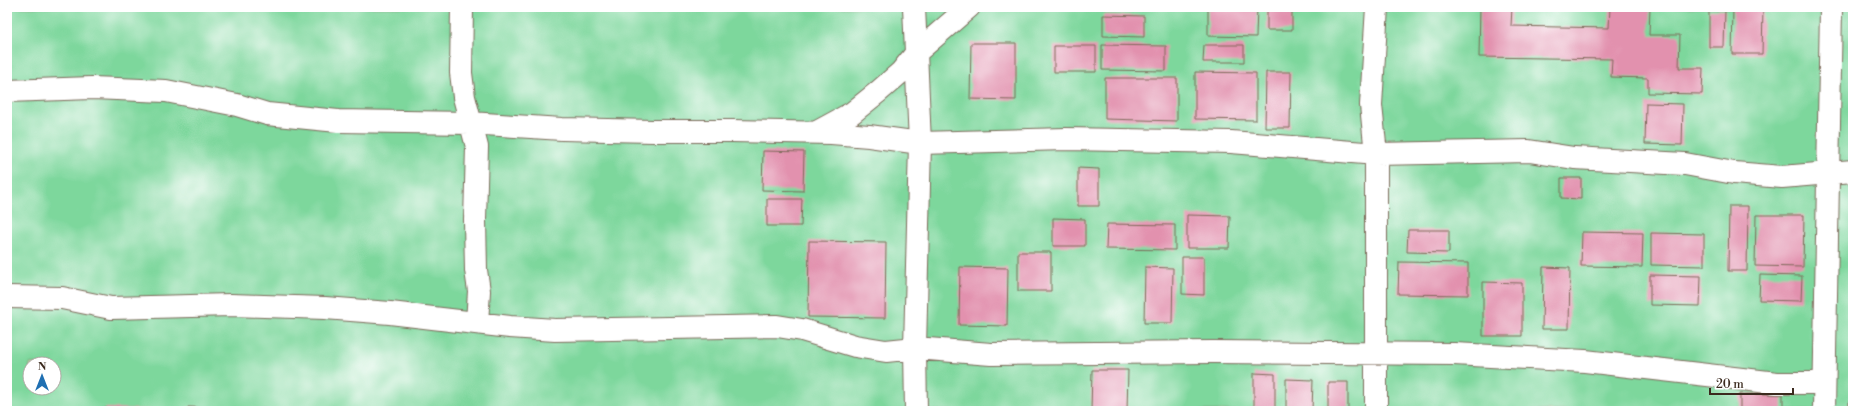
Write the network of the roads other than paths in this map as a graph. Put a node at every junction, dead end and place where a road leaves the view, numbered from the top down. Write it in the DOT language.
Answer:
graph roads {
  1 [pos="462,7"];
  2 [pos="914,7"];
  3 [pos="969,7"];
  4 [pos="1377,7"];
  5 [pos="1831,7"];
  6 [pos="917,52"];
  7 [pos="7,91"];
  8 [pos="470,123"];
  9 [pos="817,132"];
  10 [pos="920,143"];
  11 [pos="1376,154"];
  12 [pos="1853,171"];
  13 [pos="1828,173"];
  14 [pos="7,298"];
  15 [pos="477,323"];
  16 [pos="915,348"];
  17 [pos="1375,353"];
  18 [pos="1824,383"];
  19 [pos="916,411"];
  20 [pos="1376,411"];
  21 [pos="1824,411"];
  1 -- 8 [label="street"];
  2 -- 6 [label="street"];
  3 -- 6 [label="street"];
  4 -- 11 [label="street"];
  5 -- 13 [label="street"];
  6 -- 9 [label="street"];
  6 -- 10 [label="street"];
  7 -- 8 [label="street"];
  8 -- 9 [label="street"];
  8 -- 15 [label="street"];
  9 -- 10 [label="street"];
  10 -- 11 [label="street"];
  10 -- 16 [label="street"];
  11 -- 13 [label="street"];
  11 -- 17 [label="street"];
  12 -- 13 [label="street"];
  13 -- 18 [label="street"];
  14 -- 15 [label="street"];
  15 -- 16 [label="street"];
  16 -- 17 [label="street"];
  16 -- 19 [label="street"];
  17 -- 18 [label="street"];
  17 -- 20 [label="street"];
  18 -- 21 [label="street"];
}
